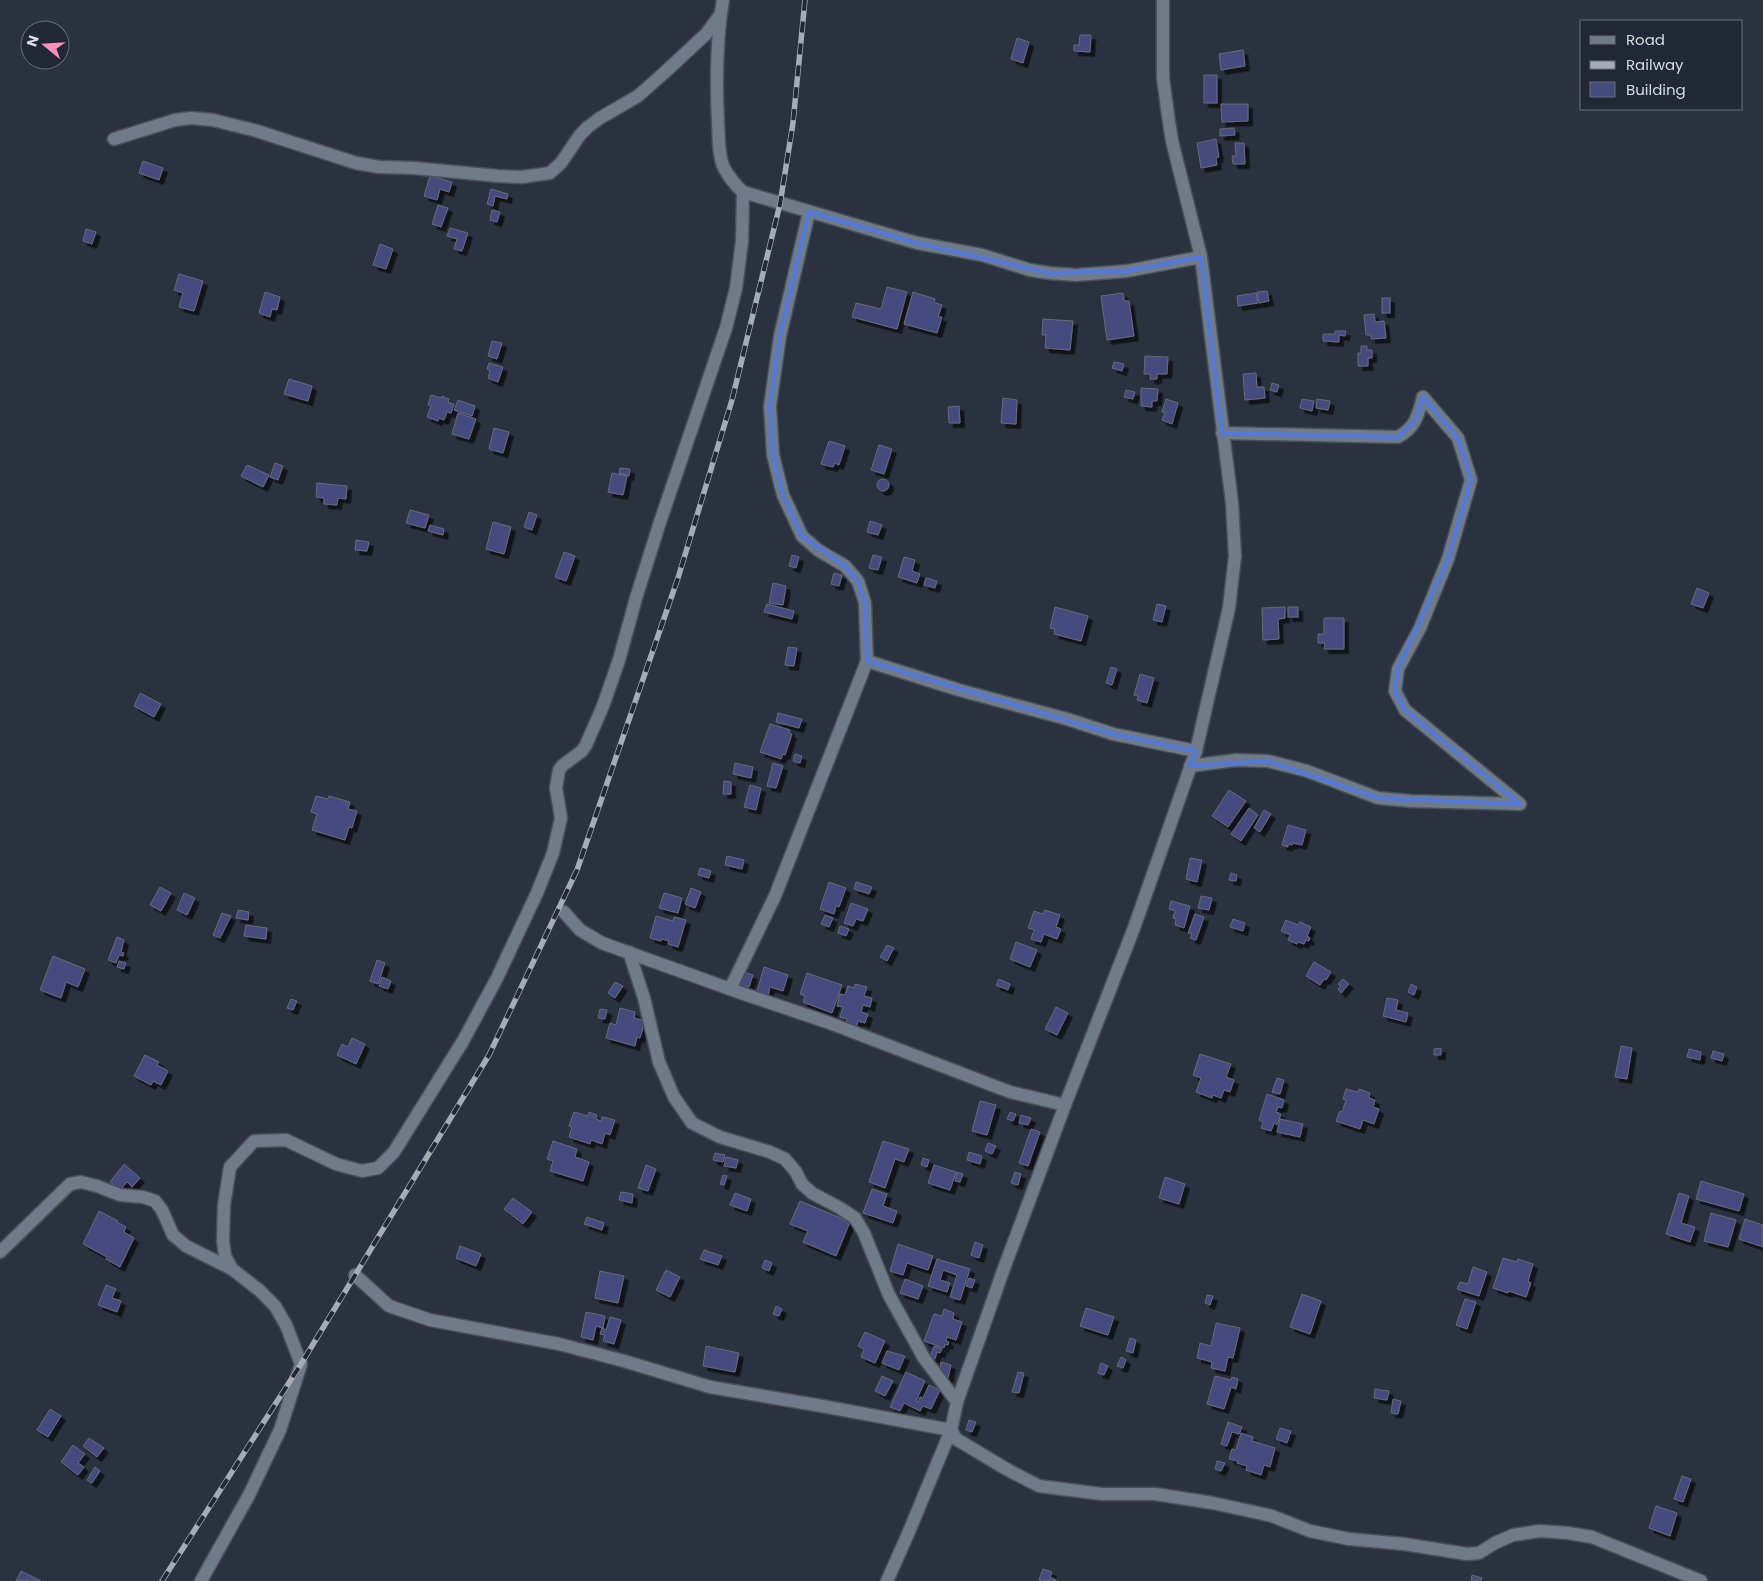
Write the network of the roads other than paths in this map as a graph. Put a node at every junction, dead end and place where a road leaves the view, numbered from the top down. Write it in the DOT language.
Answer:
graph roads {
  1 [pos="723,0"];
  2 [pos="1163,0"];
  3 [pos="720,15"];
  4 [pos="114,139"];
  5 [pos="743,192"];
  6 [pos="809,212"];
  7 [pos="1201,257"];
  8 [pos="1222,433"];
  9 [pos="867,661"];
  10 [pos="1196,751"];
  11 [pos="1190,766"];
  12 [pos="564,912"];
  13 [pos="629,952"];
  14 [pos="730,989"];
  15 [pos="1065,1105"];
  16 [pos="0,1252"];
  17 [pos="232,1269"];
  18 [pos="355,1275"];
  19 [pos="957,1402"];
  20 [pos="951,1430"];
  21 [pos="201,1581"];
  22 [pos="887,1581"];
  23 [pos="1701,1581"];
  1 -- 3 [label="street"];
  2 -- 7 [label="street"];
  3 -- 4 [label="street"];
  3 -- 5 [label="street"];
  5 -- 6 [label="street"];
  5 -- 17 [label="street"];
  6 -- 7 [label="street"];
  6 -- 9 [label="street"];
  7 -- 8 [label="street"];
  8 -- 10 [label="street"];
  8 -- 11 [label="street"];
  9 -- 10 [label="street"];
  9 -- 14 [label="street"];
  10 -- 11 [label="street"];
  11 -- 15 [label="street"];
  12 -- 13 [label="street"];
  13 -- 14 [label="street"];
  13 -- 19 [label="street"];
  14 -- 15 [label="street"];
  15 -- 19 [label="street"];
  16 -- 17 [label="street"];
  17 -- 21 [label="street"];
  18 -- 20 [label="street"];
  19 -- 20 [label="street"];
  20 -- 22 [label="street"];
  20 -- 23 [label="street"];
}
